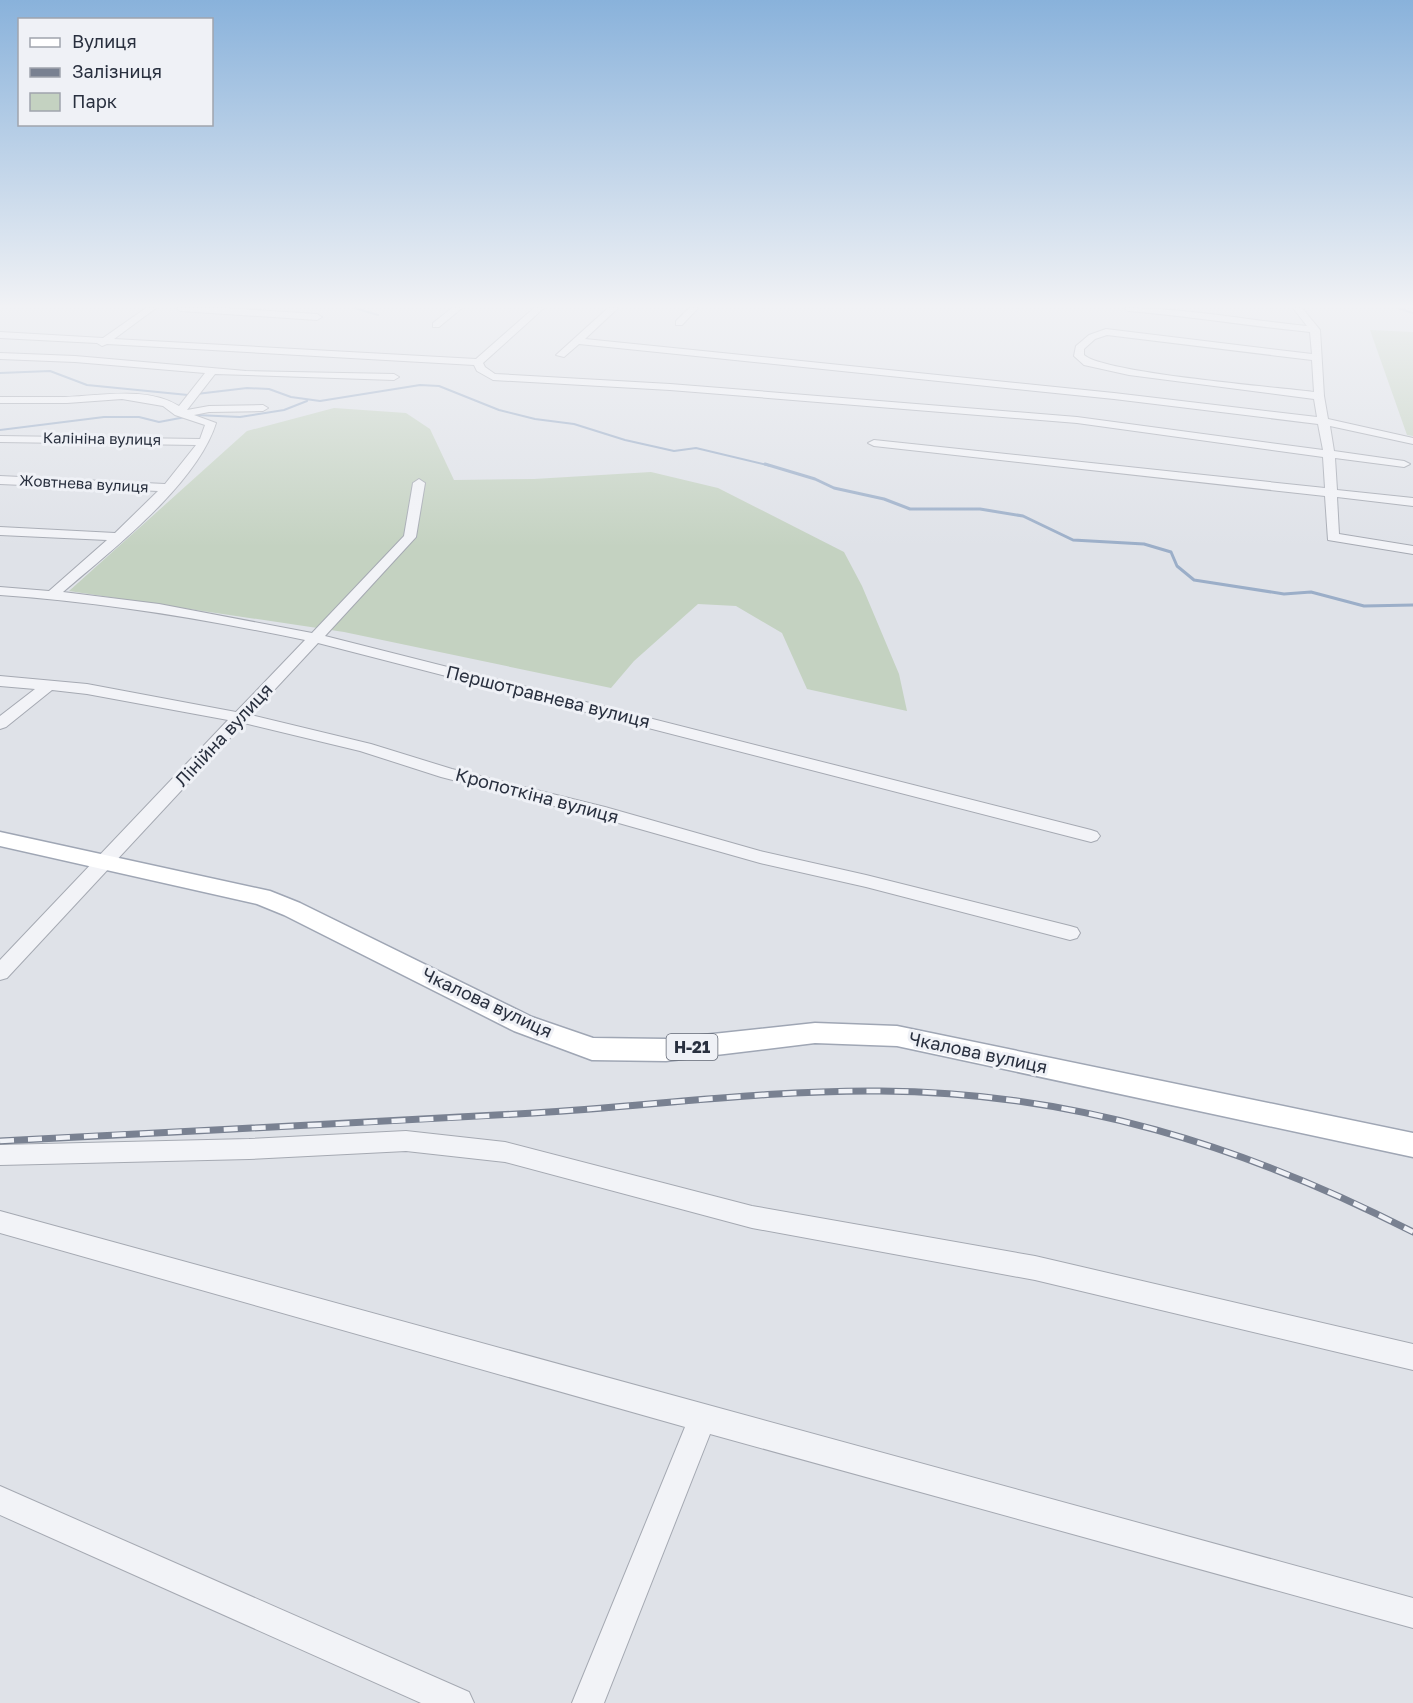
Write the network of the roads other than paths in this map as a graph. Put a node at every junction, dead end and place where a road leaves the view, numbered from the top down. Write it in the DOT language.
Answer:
graph roads {
  1 [pos="202,387"];
  2 [pos="676,387"];
  3 [pos="1031,387"];
  4 [pos="1251,387"];
  5 [pos="1319,387"];
  6 [pos="1319,396"];
  7 [pos="0,400"];
  8 [pos="263,408"];
  9 [pos="184,415"];
  10 [pos="1324,421"];
  11 [pos="0,439"];
  12 [pos="1413,441"];
  13 [pos="203,442"];
  14 [pos="874,443"];
  15 [pos="1329,453"];
  16 [pos="1404,464"];
  17 [pos="0,480"];
  18 [pos="418,483"];
  19 [pos="168,488"];
  20 [pos="1330,492"];
  21 [pos="1413,502"];
  22 [pos="0,531"];
  23 [pos="117,537"];
  24 [pos="1413,550"];
  25 [pos="0,591"];
  26 [pos="53,594"];
  27 [pos="315,638"];
  28 [pos="0,681"];
  29 [pos="49,685"];
  30 [pos="240,718"];
  31 [pos="0,724"];
  32 [pos="1091,836"];
  33 [pos="0,839"];
  34 [pos="105,861"];
  35 [pos="1070,933"];
  36 [pos="0,973"];
  37 [pos="1413,1145"];
  38 [pos="0,1155"];
  39 [pos="0,1222"];
  40 [pos="1413,1358"];
  41 [pos="702,1418"];
  42 [pos="0,1500"];
  43 [pos="1413,1613"];
  44 [pos="458,1703"];
  45 [pos="588,1703"];
  1 -- 9 [label="street"];
  2 -- 15 [label="street"];
  3 -- 10 [label="street"];
  4 -- 6 [label="street"];
  5 -- 6 [label="street"];
  6 -- 10 [label="street"];
  7 -- 9 [label="street"];
  8 -- 9 [label="street"];
  9 -- 13 [label="street"];
  10 -- 12 [label="street"];
  10 -- 15 [label="street"];
  11 -- 13 [label="street, Калініна вулиця"];
  13 -- 19 [label="street"];
  14 -- 20 [label="street"];
  15 -- 16 [label="street"];
  15 -- 20 [label="street"];
  17 -- 19 [label="street, Жовтнева вулиця"];
  18 -- 27 [label="street, Лінійна вулиця"];
  19 -- 23 [label="street"];
  20 -- 21 [label="street"];
  20 -- 24 [label="street"];
  22 -- 23 [label="street"];
  23 -- 26 [label="street"];
  25 -- 26 [label="street, Першотравнева вулиця"];
  26 -- 27 [label="street, Першотравнева вулиця"];
  27 -- 30 [label="street, Лінійна вулиця"];
  27 -- 32 [label="street, Першотравнева вулиця"];
  28 -- 29 [label="street, Кропоткіна вулиця"];
  29 -- 30 [label="street, Кропоткіна вулиця"];
  29 -- 31 [label="street"];
  30 -- 34 [label="street, Лінійна вулиця"];
  30 -- 35 [label="street, Кропоткіна вулиця"];
  33 -- 34 [label="main road, Чкалова вулиця / Н-21"];
  34 -- 36 [label="street, Лінійна вулиця"];
  34 -- 37 [label="main road, Чкалова вулиця / Н-21"];
  38 -- 40 [label="street"];
  39 -- 41 [label="street"];
  41 -- 43 [label="street"];
  41 -- 45 [label="street"];
  42 -- 44 [label="street"];
}
